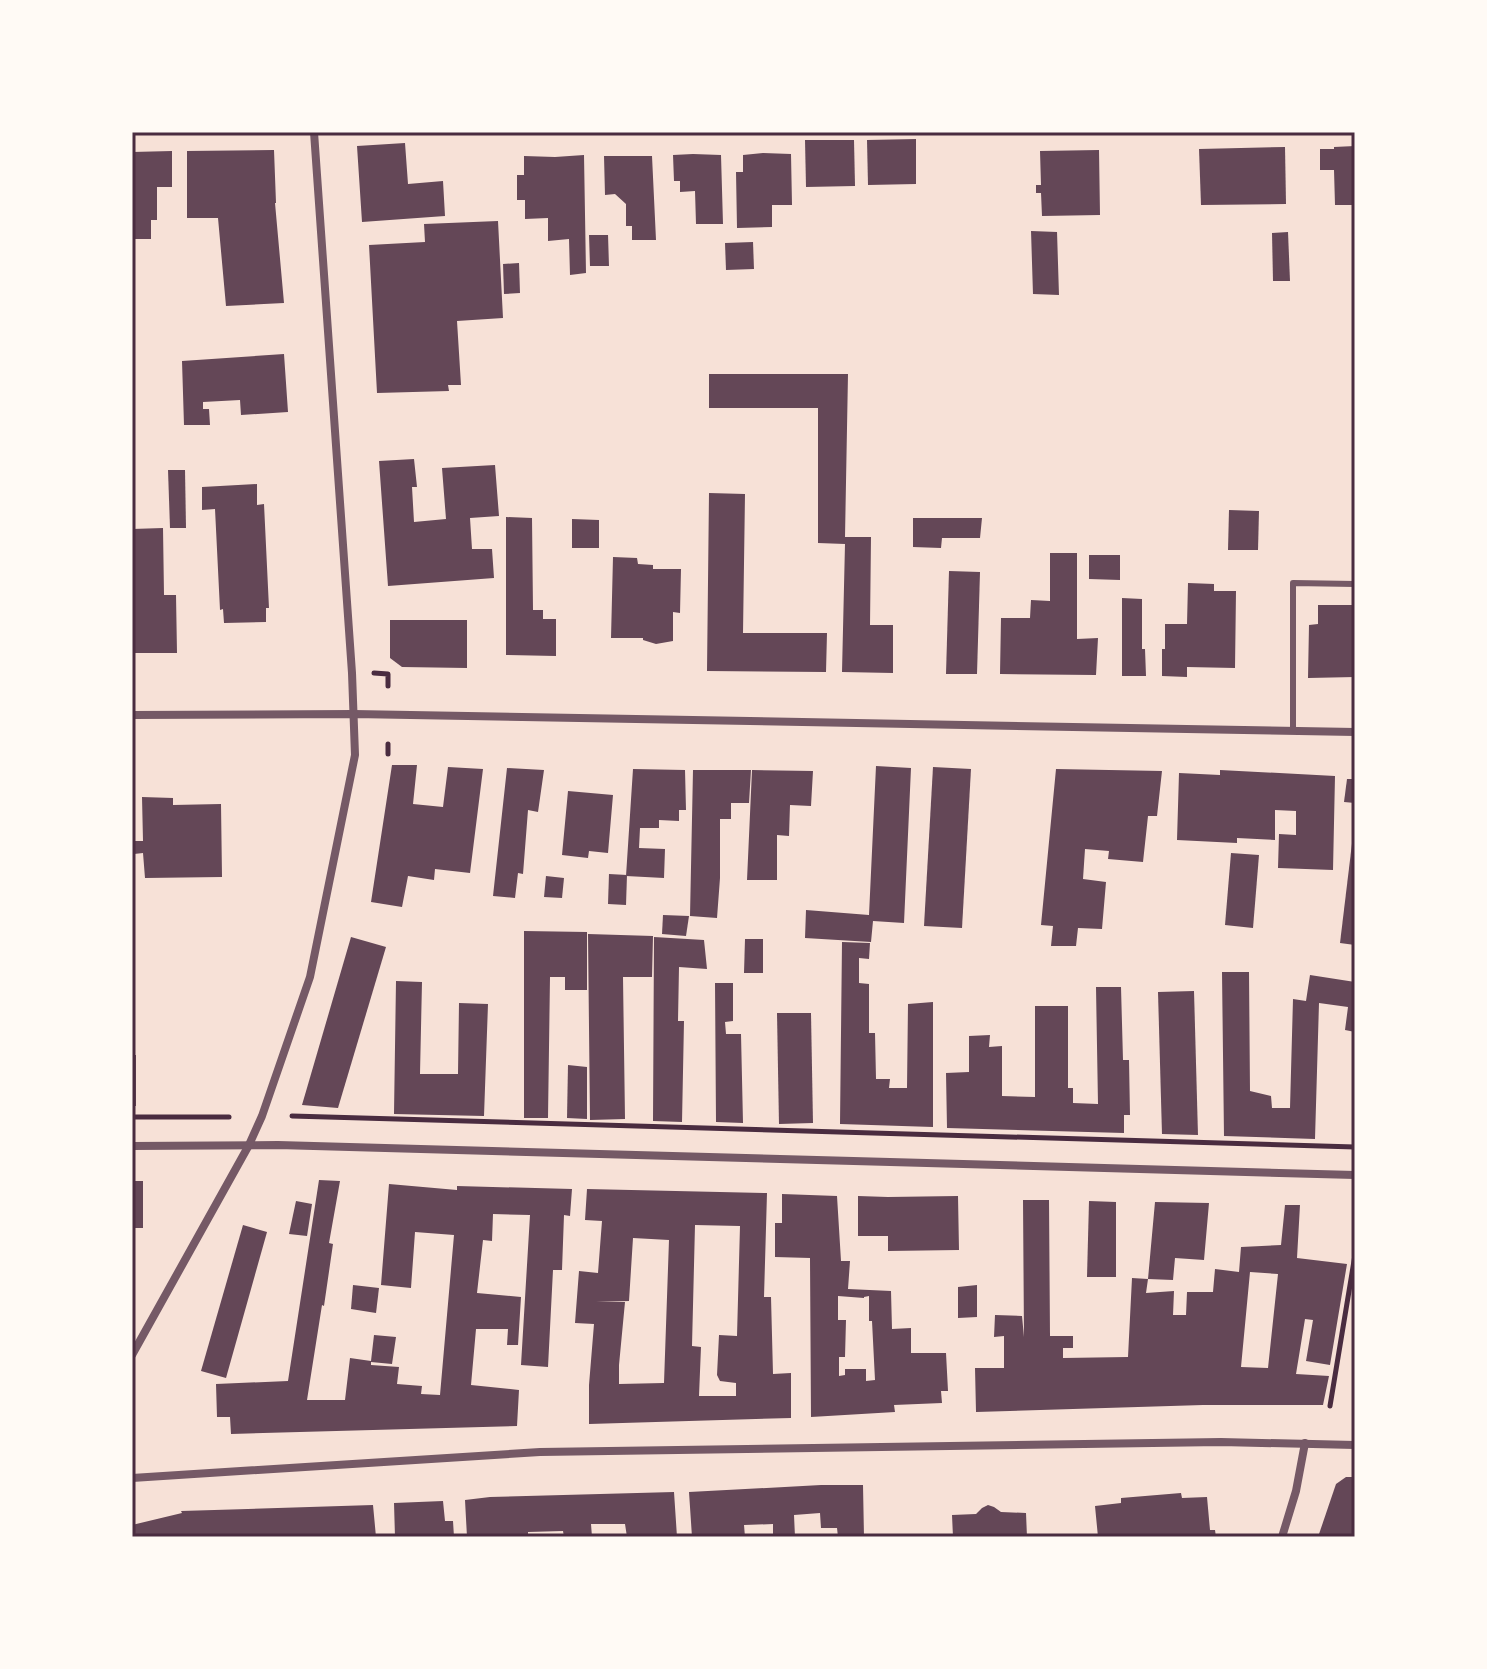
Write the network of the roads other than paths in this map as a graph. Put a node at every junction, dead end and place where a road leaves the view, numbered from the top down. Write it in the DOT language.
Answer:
graph roads {
  1 [pos="314,132"];
  2 [pos="1355,584"];
  3 [pos="354,714"];
  4 [pos="132,715"];
  5 [pos="1293,731"];
  6 [pos="1355,732"];
  7 [pos="249,1145"];
  8 [pos="132,1146"];
  9 [pos="1355,1175"];
  10 [pos="132,1355"];
  11 [pos="1305,1443"];
  12 [pos="1355,1445"];
  13 [pos="132,1478"];
  14 [pos="1282,1537"];
  1 -- 3 [label="street"];
  2 -- 5 [label="lane"];
  3 -- 4 [label="street"];
  3 -- 5 [label="street"];
  3 -- 7 [label="street"];
  5 -- 6 [label="street"];
  7 -- 8 [label="street"];
  7 -- 9 [label="street"];
  7 -- 10 [label="street"];
  11 -- 12 [label="street"];
  11 -- 13 [label="street"];
  11 -- 14 [label="street"];
}
